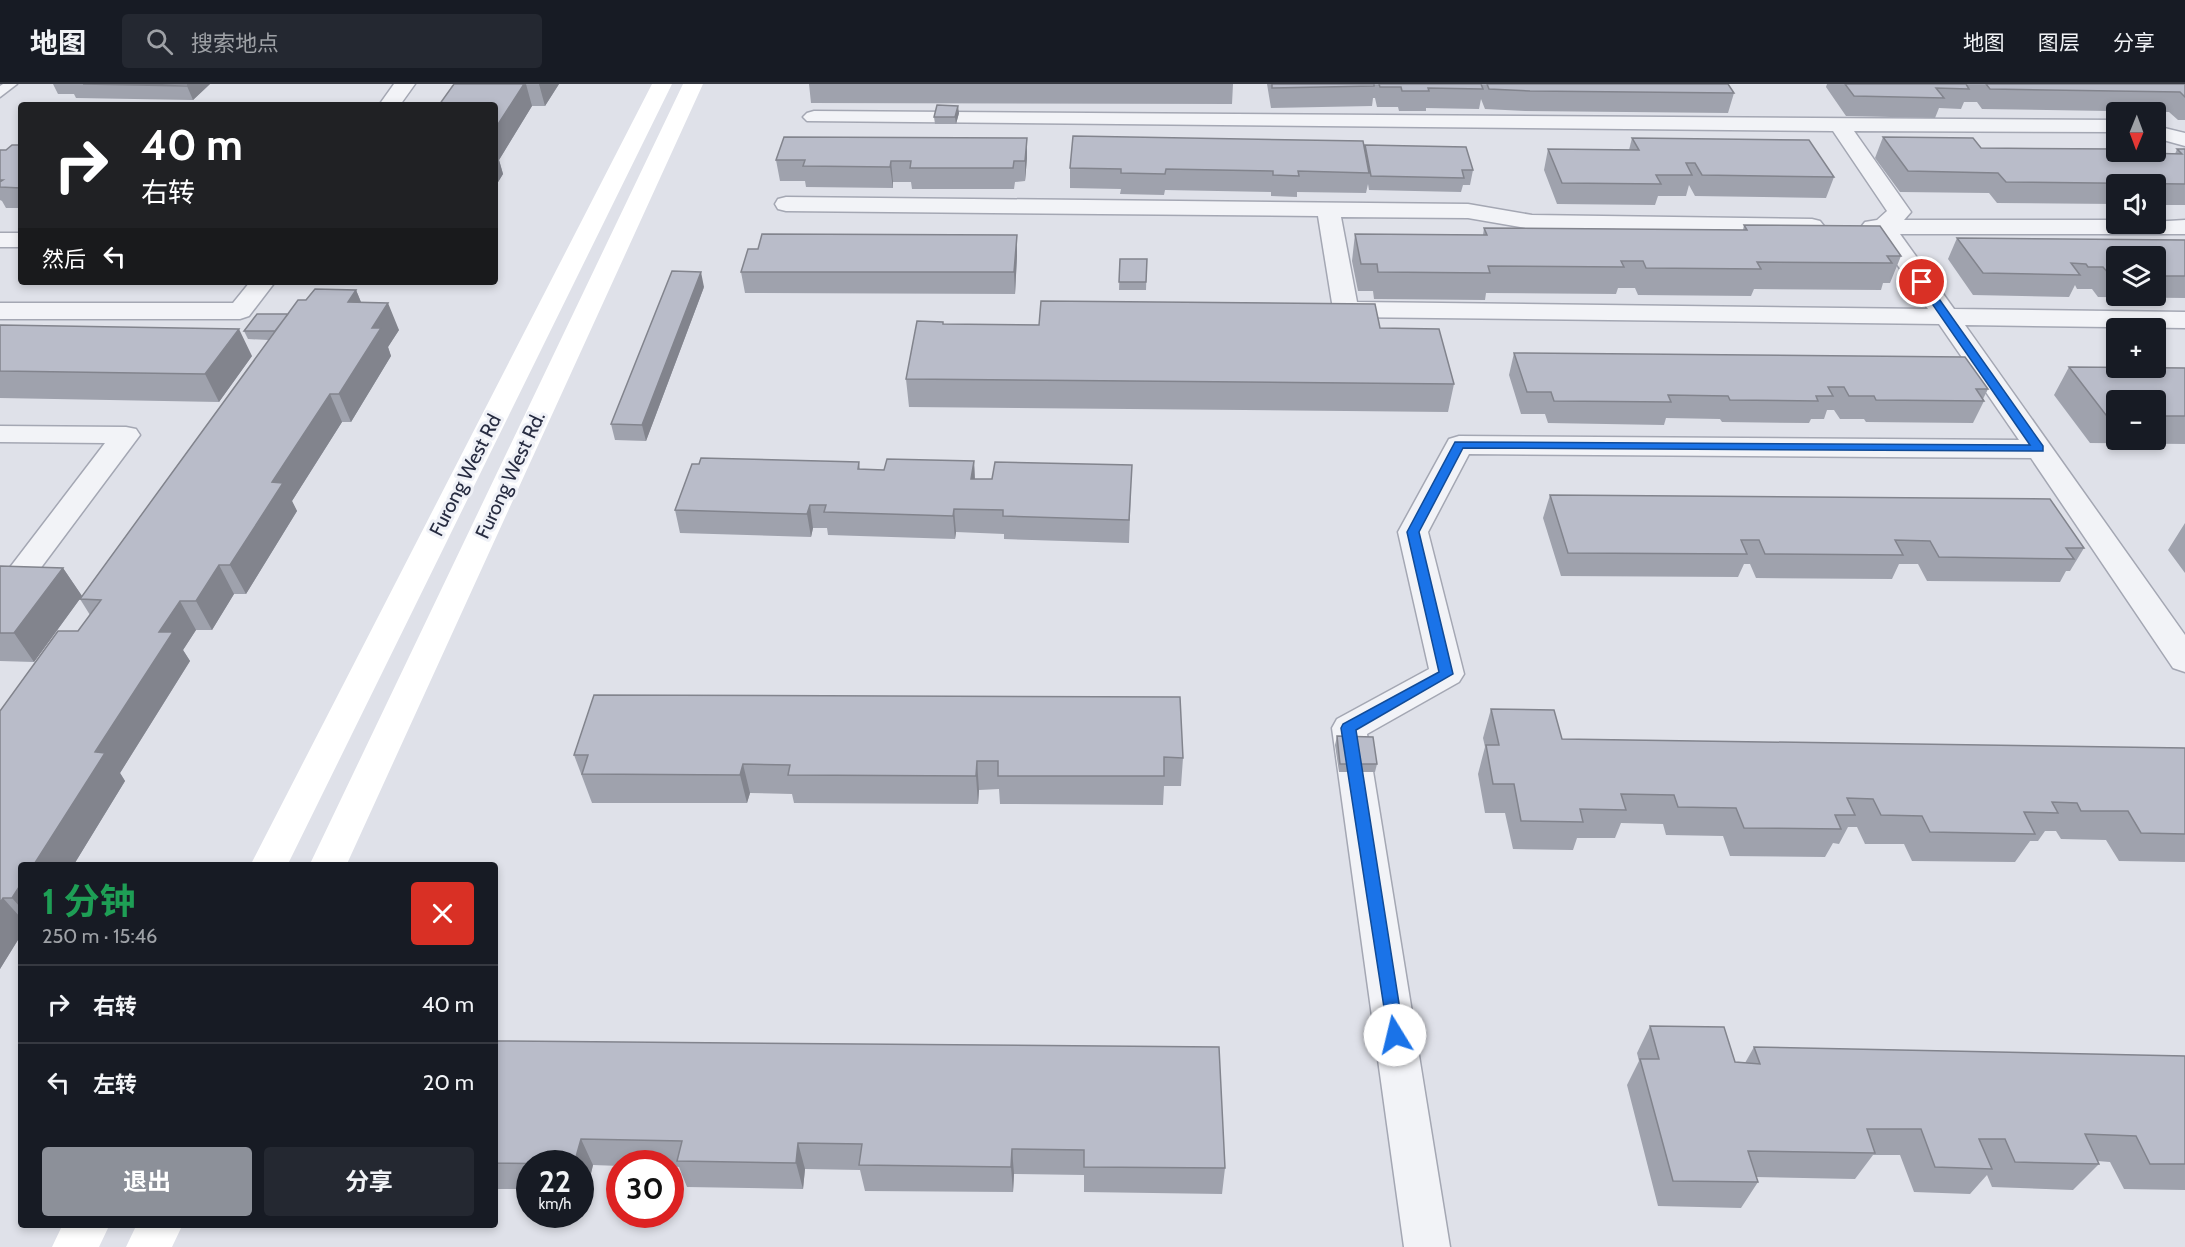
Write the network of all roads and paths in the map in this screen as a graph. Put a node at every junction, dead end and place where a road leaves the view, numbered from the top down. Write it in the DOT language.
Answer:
graph roads {
  1 [pos="11,84"];
  2 [pos="405,84"];
  3 [pos="662,84"];
  4 [pos="693,84"];
  5 [pos="0,93"];
  6 [pos="391,102"];
  7 [pos="814,117"];
  8 [pos="1839,125"];
  9 [pos="2106,126"];
  10 [pos="2166,135"];
  11 [pos="2185,140"];
  12 [pos="786,204"];
  13 [pos="1328,209"];
  14 [pos="1883,227"];
  15 [pos="2185,227"];
  16 [pos="0,240"];
  17 [pos="18,240"];
  18 [pos="261,285"];
  19 [pos="0,311"];
  20 [pos="1947,318"];
  21 [pos="2185,320"];
  22 [pos="0,434"];
  23 [pos="2039,449"];
  24 [pos="23,570"];
  25 [pos="2185,660"];
  26 [pos="270,862"];
  27 [pos="329,862"];
  28 [pos="85,1228"];
  29 [pos="158,1228"];
  30 [pos="75,1247"];
  31 [pos="149,1247"];
  32 [pos="1427,1247"];
  1 -- 5 [label="lane"];
  2 -- 6 [label="street"];
  3 -- 26 [label="main road, Furong West Rd"];
  4 -- 27 [label="main road, Furong West Rd."];
  7 -- 8 [label="street"];
  8 -- 9 [label="street"];
  8 -- 14 [label="street"];
  10 -- 11 [label="street"];
  12 -- 13 [label="street"];
  13 -- 14 [label="street"];
  13 -- 20 [label="street"];
  14 -- 15 [label="street"];
  14 -- 20 [label="street"];
  16 -- 17 [label="street"];
  18 -- 19 [label="street"];
  20 -- 21 [label="street"];
  20 -- 23 [label="street"];
  22 -- 24 [label="street"];
  23 -- 25 [label="street"];
  23 -- 32 [label="street"];
  28 -- 30 [label="main road"];
  29 -- 31 [label="main road"];
}
